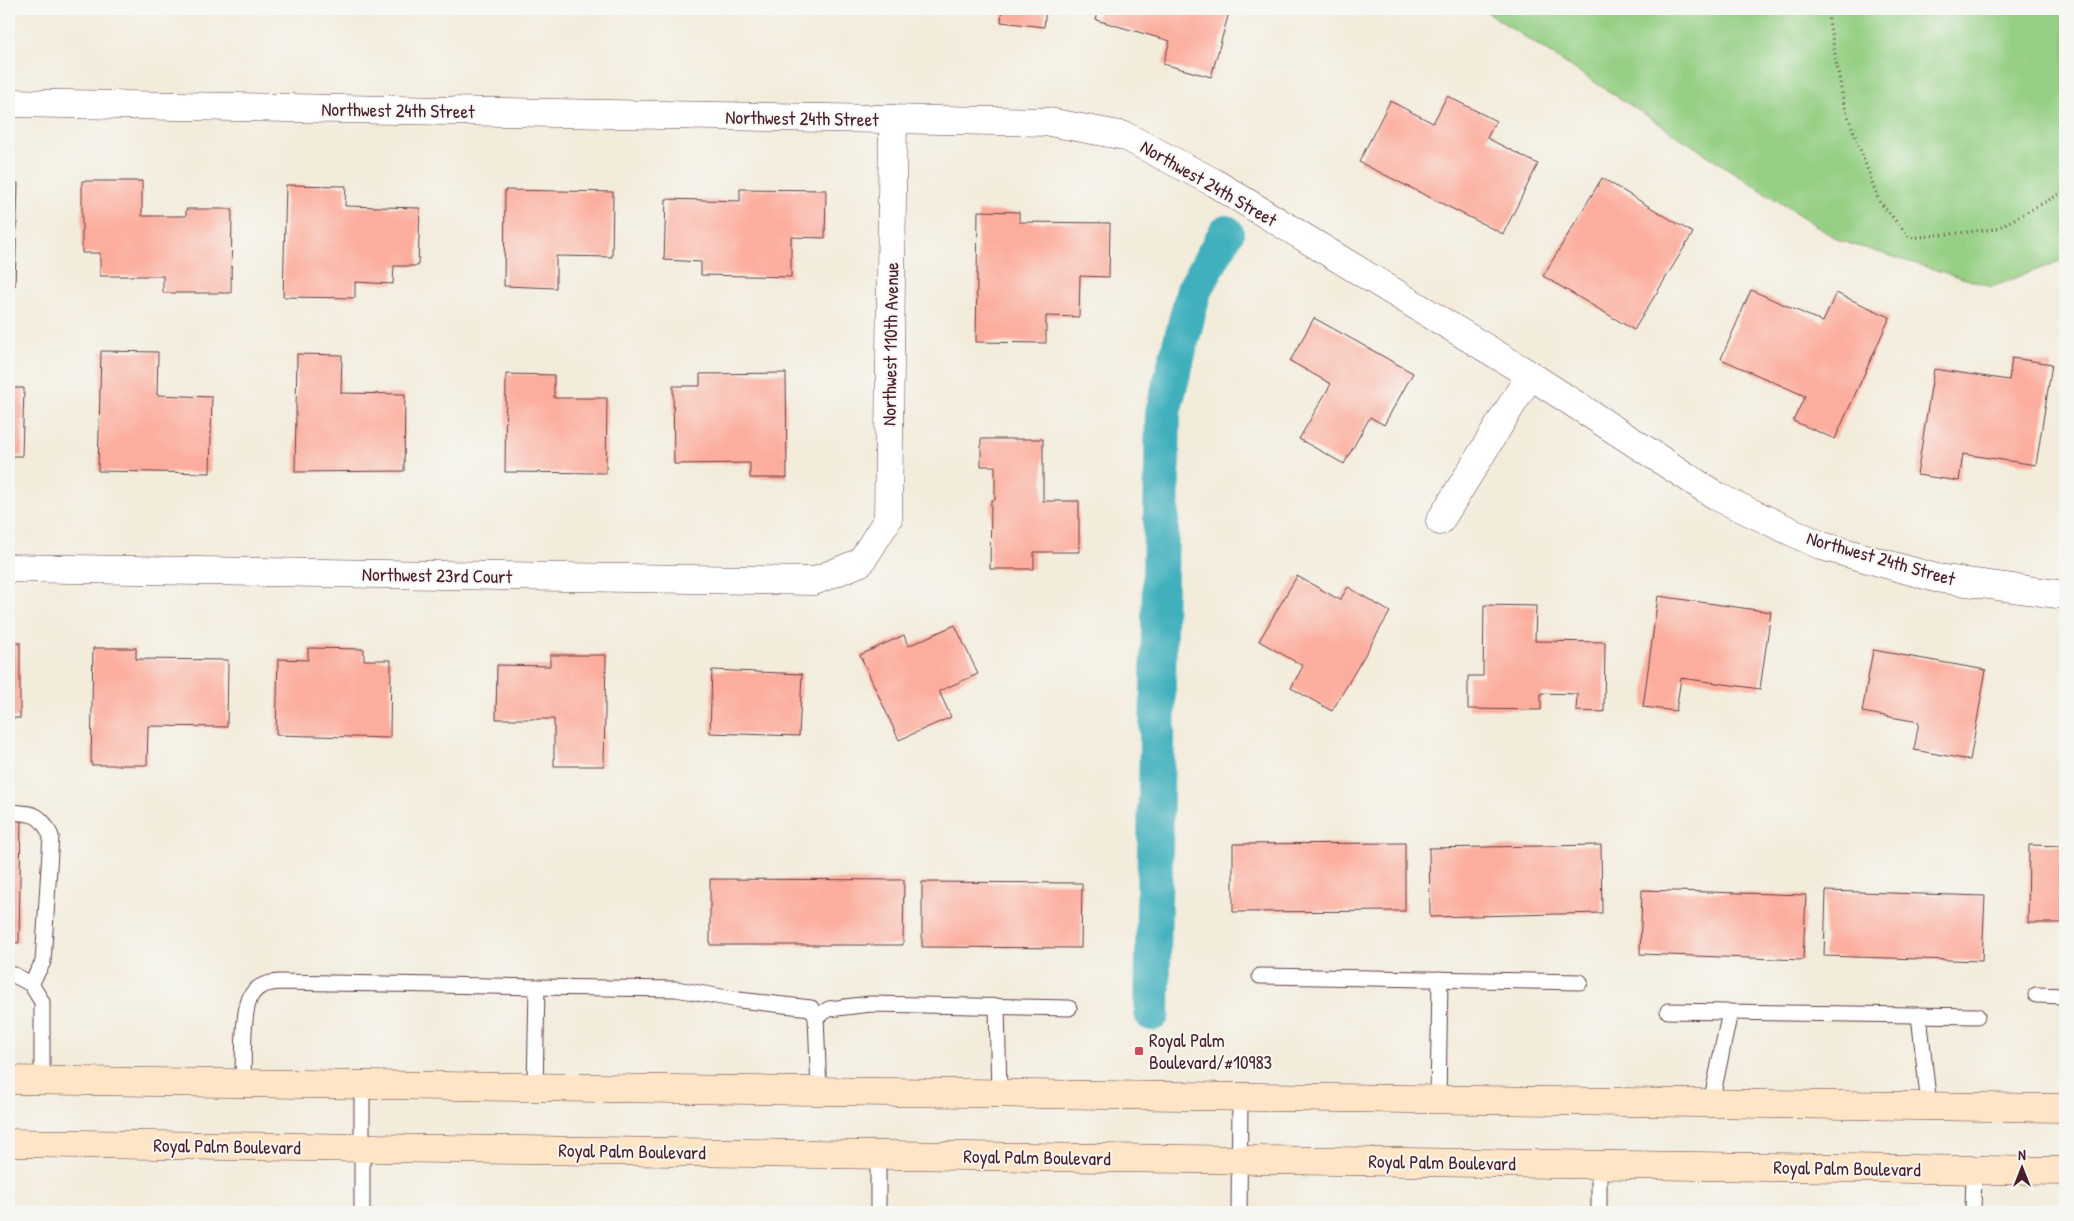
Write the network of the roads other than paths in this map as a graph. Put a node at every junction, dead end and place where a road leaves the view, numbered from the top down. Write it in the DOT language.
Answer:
graph roads {
  1 [pos="9,103"];
  2 [pos="893,119"];
  3 [pos="1530,374"];
  4 [pos="1440,521"];
  5 [pos="861,562"];
  6 [pos="9,568"];
  7 [pos="2065,595"];
  8 [pos="9,812"];
  9 [pos="9,975"];
  10 [pos="1260,976"];
  11 [pos="1440,979"];
  12 [pos="1580,982"];
  13 [pos="31,984"];
  14 [pos="537,987"];
  15 [pos="2036,995"];
  16 [pos="2065,996"];
  17 [pos="996,1006"];
  18 [pos="1069,1008"];
  19 [pos="1668,1011"];
  20 [pos="1730,1012"];
  21 [pos="1919,1015"];
  22 [pos="1977,1016"];
  23 [pos="816,1017"];
  24 [pos="9,1080"];
  25 [pos="42,1081"];
  26 [pos="244,1084"];
  27 [pos="362,1086"];
  28 [pos="535,1088"];
  29 [pos="819,1091"];
  30 [pos="999,1094"];
  31 [pos="1240,1097"];
  32 [pos="1438,1100"];
  33 [pos="1711,1103"];
  34 [pos="1929,1106"];
  35 [pos="2065,1108"];
  36 [pos="9,1143"];
  37 [pos="362,1148"];
  38 [pos="878,1154"];
  39 [pos="1239,1160"];
  40 [pos="1599,1164"];
  41 [pos="1974,1170"];
  42 [pos="2065,1171"];
  43 [pos="362,1212"];
  44 [pos="878,1212"];
  45 [pos="1239,1212"];
  46 [pos="1599,1212"];
  47 [pos="1973,1212"];
  1 -- 2 [label="street, Northwest 24th Street"];
  2 -- 3 [label="street, Northwest 24th Street"];
  2 -- 5 [label="street, Northwest 110th Avenue"];
  3 -- 4 [label="street"];
  3 -- 7 [label="street, Northwest 24th Street"];
  5 -- 6 [label="street, Northwest 23rd Court"];
  8 -- 13 [label="lane"];
  9 -- 13 [label="lane"];
  10 -- 11 [label="lane"];
  11 -- 12 [label="lane"];
  11 -- 32 [label="lane"];
  13 -- 25 [label="lane"];
  14 -- 23 [label="lane"];
  14 -- 26 [label="lane"];
  14 -- 28 [label="lane"];
  15 -- 16 [label="lane"];
  17 -- 18 [label="lane"];
  17 -- 23 [label="lane"];
  17 -- 30 [label="lane"];
  19 -- 20 [label="lane"];
  20 -- 21 [label="lane"];
  20 -- 33 [label="lane"];
  21 -- 22 [label="lane"];
  21 -- 34 [label="lane"];
  23 -- 29 [label="lane"];
  24 -- 25 [label="main road"];
  25 -- 26 [label="main road"];
  26 -- 27 [label="main road"];
  27 -- 28 [label="main road"];
  27 -- 37 [label="lane"];
  28 -- 29 [label="main road"];
  29 -- 30 [label="main road"];
  30 -- 31 [label="main road"];
  31 -- 32 [label="main road"];
  31 -- 39 [label="lane"];
  32 -- 33 [label="main road"];
  33 -- 34 [label="main road"];
  34 -- 35 [label="main road"];
  36 -- 37 [label="main road, Royal Palm Boulevard"];
  37 -- 38 [label="main road, Royal Palm Boulevard"];
  37 -- 43 [label="lane"];
  38 -- 39 [label="main road, Royal Palm Boulevard"];
  38 -- 44 [label="lane"];
  39 -- 40 [label="main road, Royal Palm Boulevard"];
  39 -- 45 [label="lane"];
  40 -- 41 [label="main road, Royal Palm Boulevard"];
  40 -- 46 [label="lane"];
  41 -- 42 [label="main road, Royal Palm Boulevard"];
  41 -- 47 [label="lane"];
}
